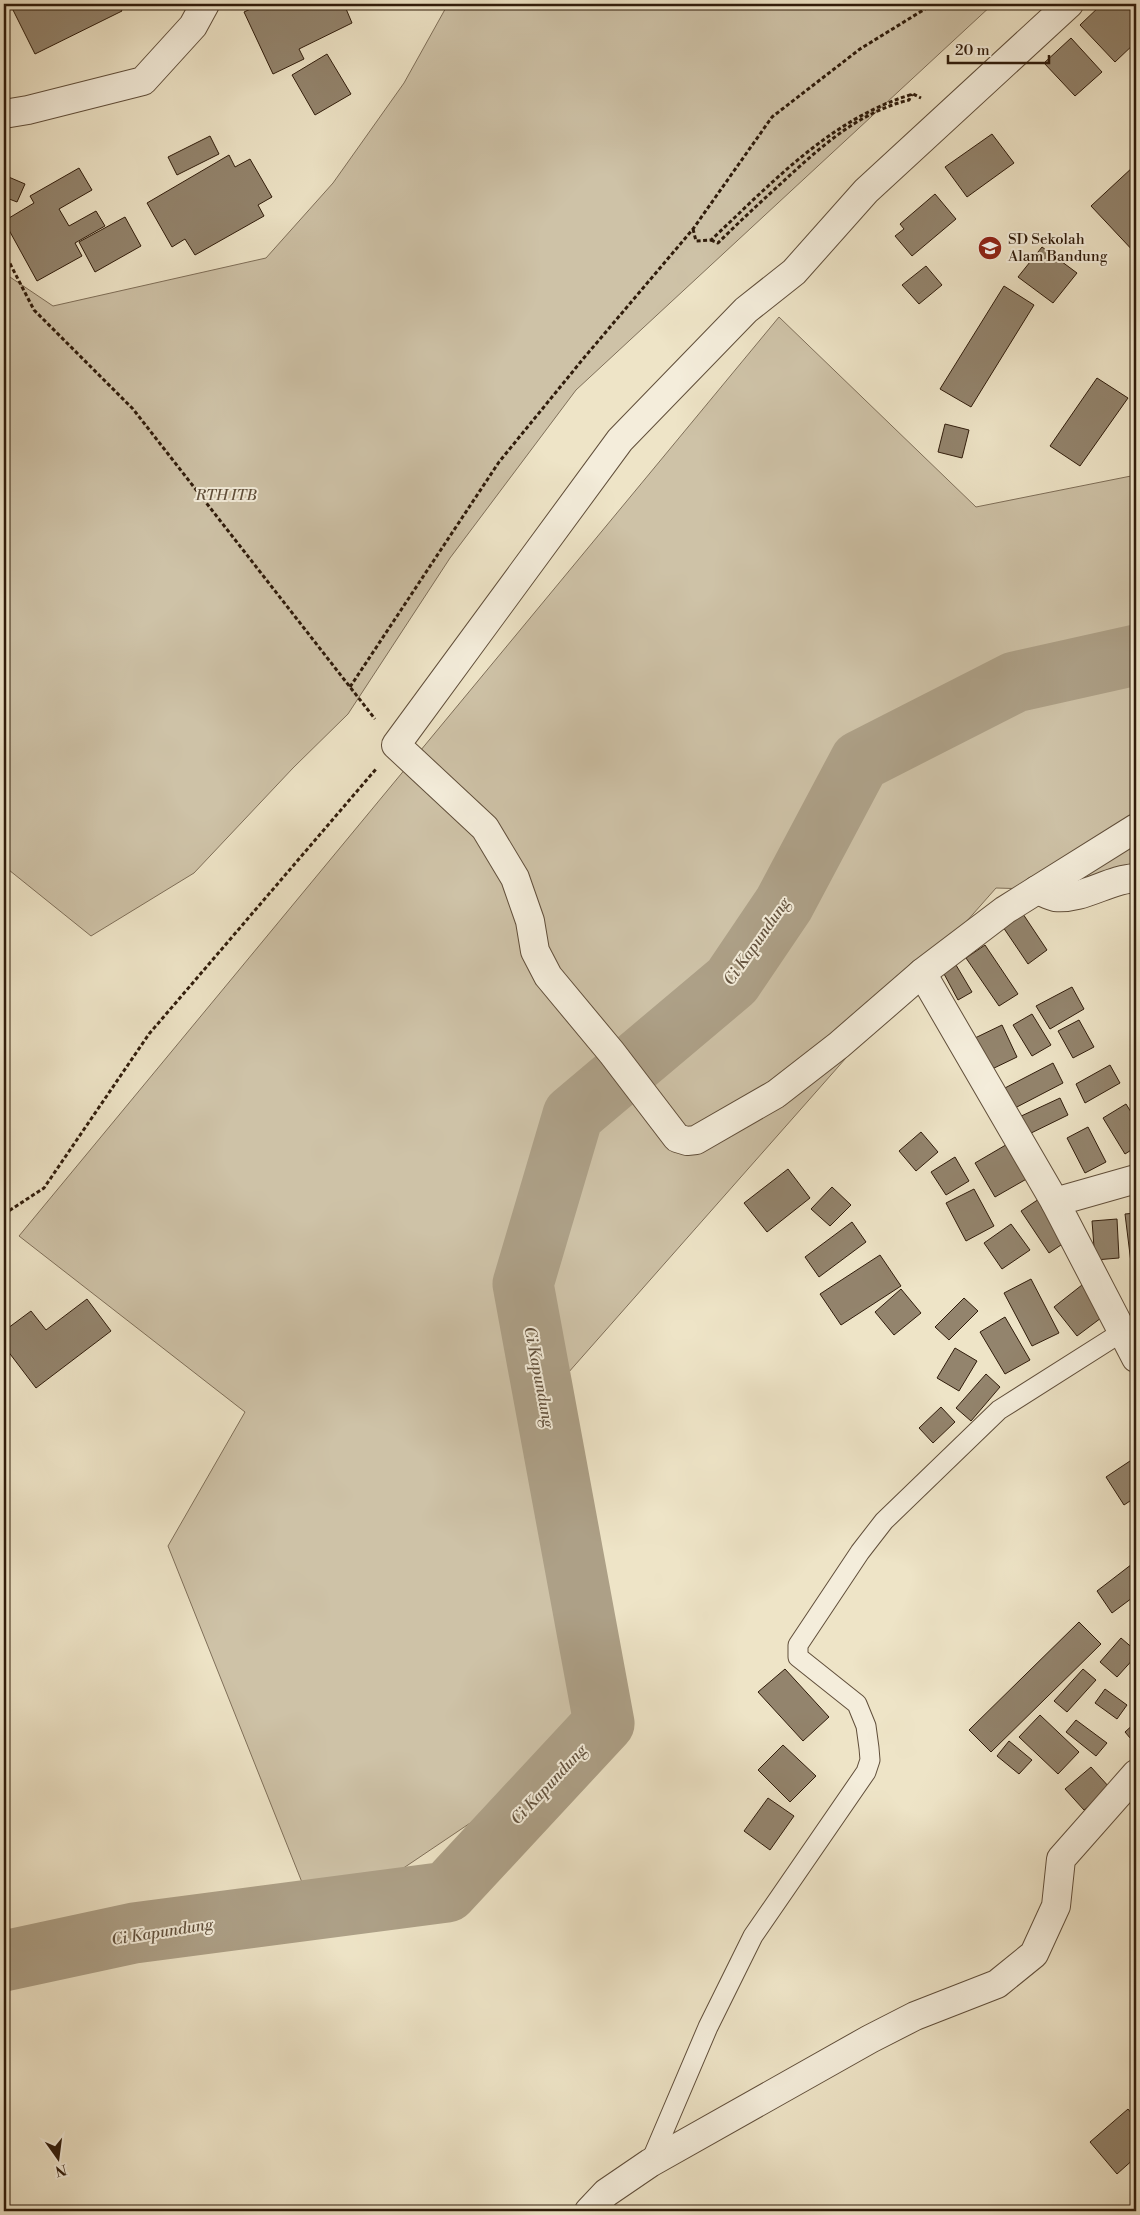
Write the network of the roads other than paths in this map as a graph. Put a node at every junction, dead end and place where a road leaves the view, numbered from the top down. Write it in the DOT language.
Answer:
graph roads {
  1 [pos="205,4"];
  2 [pos="1068,4"];
  3 [pos="4,114"];
  4 [pos="1136,828"];
  5 [pos="1136,878"];
  6 [pos="1037,890"];
  7 [pos="922,973"];
  8 [pos="1136,1179"];
  9 [pos="1055,1202"];
  10 [pos="1122,1332"];
  11 [pos="1136,1358"];
  12 [pos="1136,1774"];
  13 [pos="650,2163"];
  14 [pos="589,2211"];
  1 -- 3 [label="street"];
  2 -- 7 [label="street"];
  4 -- 6 [label="street"];
  5 -- 6 [label="street"];
  6 -- 7 [label="street"];
  7 -- 9 [label="street"];
  8 -- 9 [label="street"];
  9 -- 10 [label="street"];
  10 -- 11 [label="street"];
  10 -- 13 [label="lane"];
  12 -- 13 [label="street"];
  13 -- 14 [label="street"];
}
